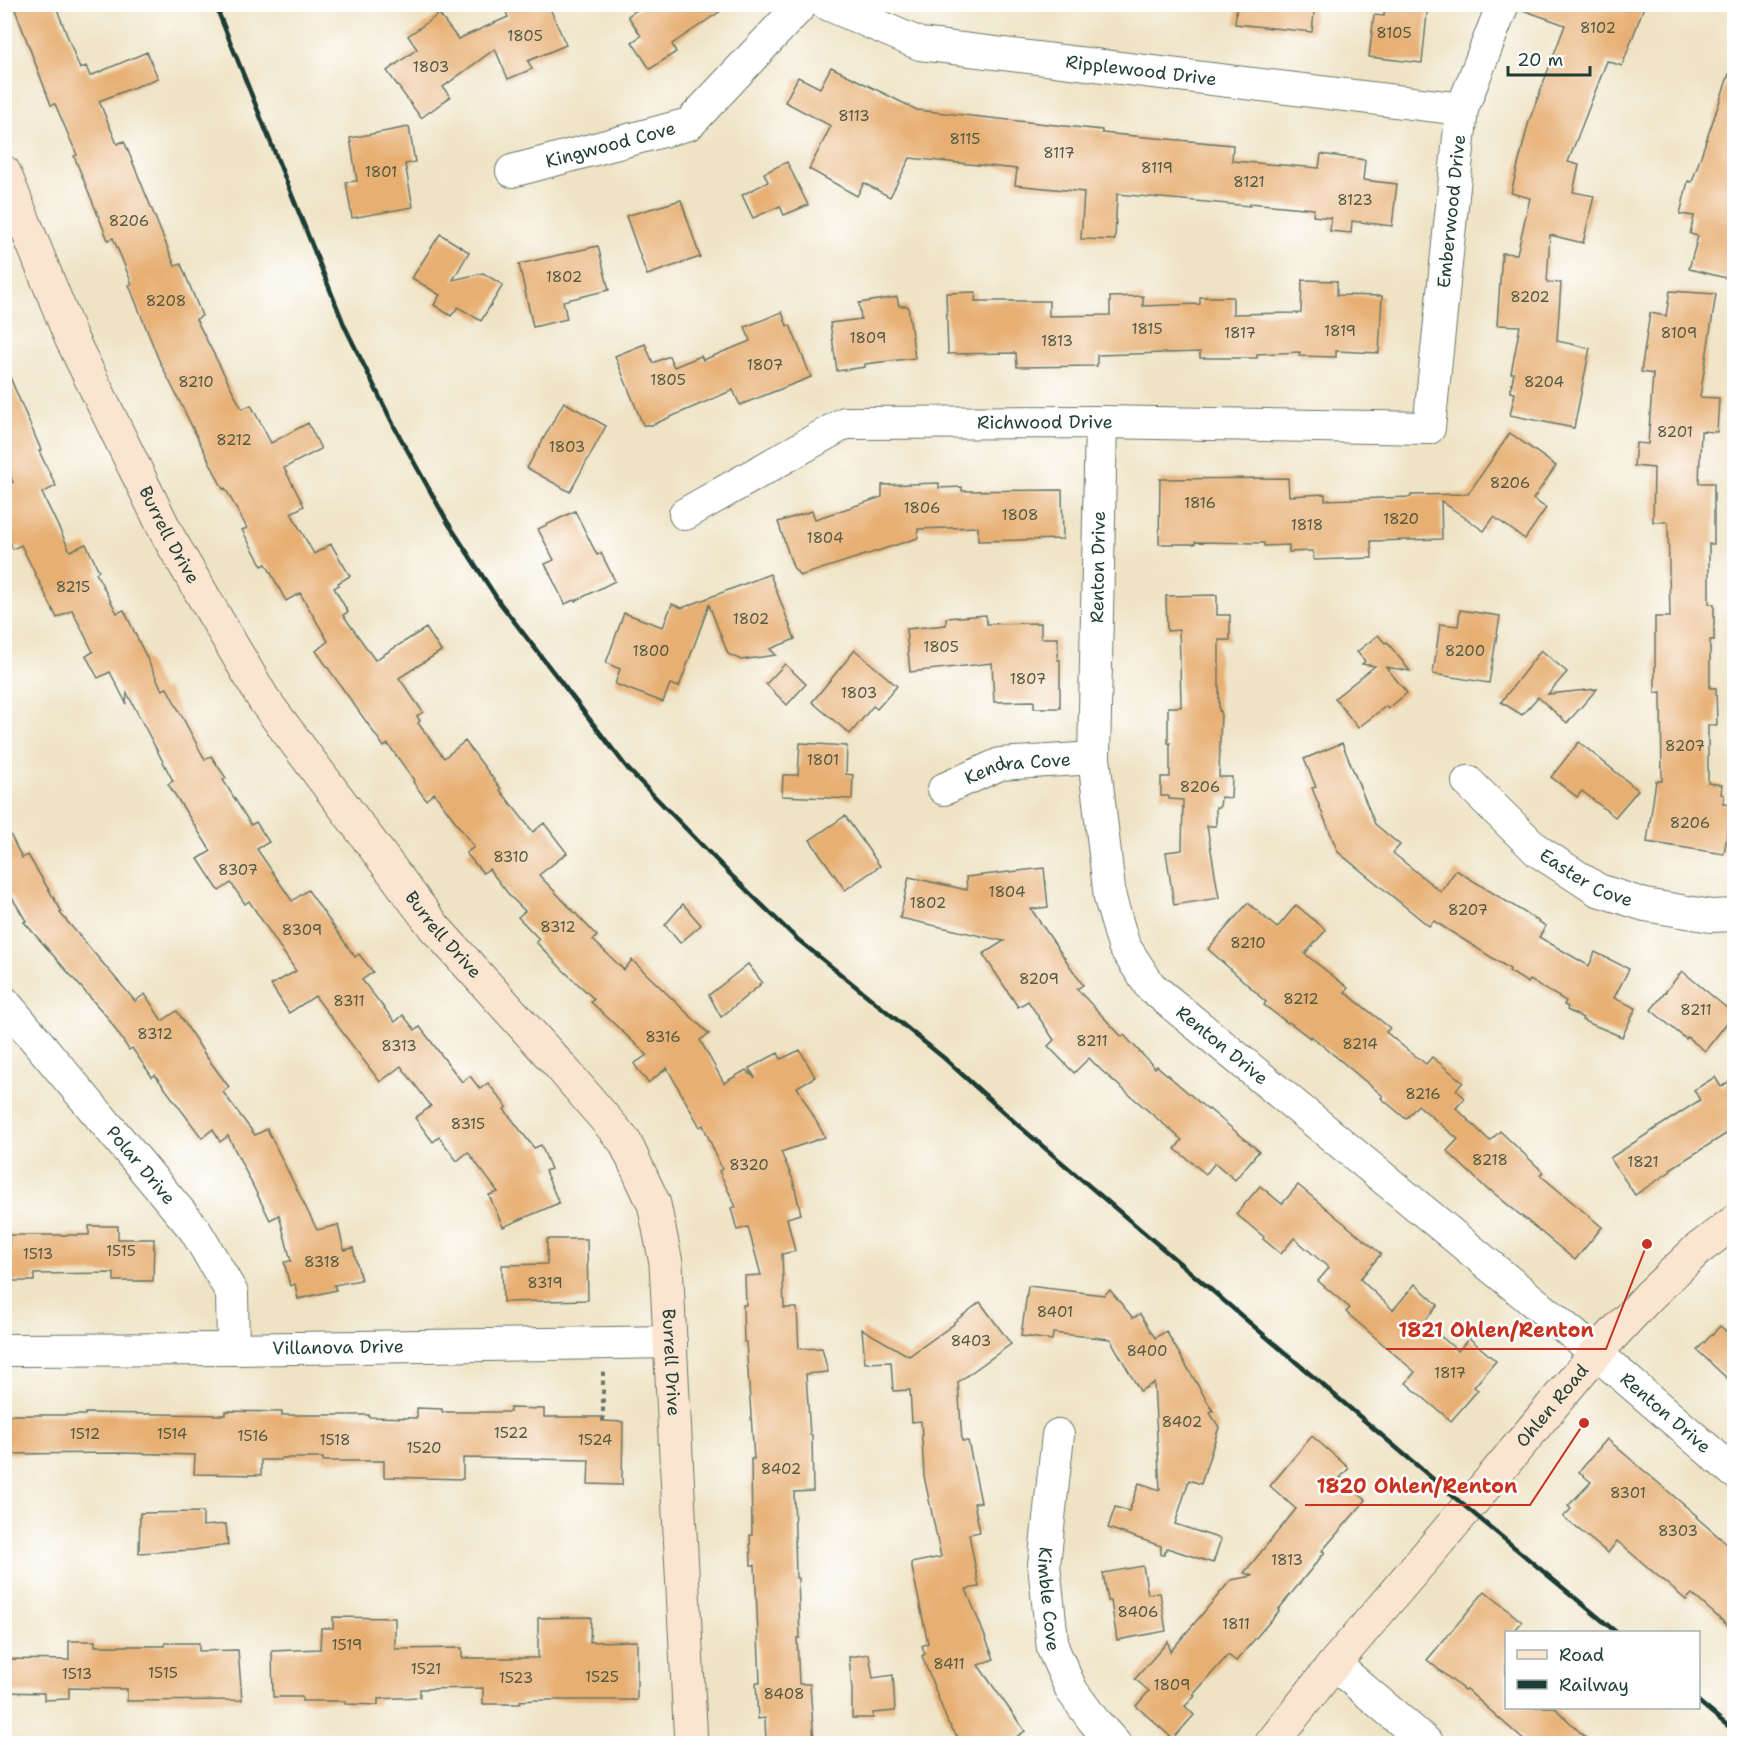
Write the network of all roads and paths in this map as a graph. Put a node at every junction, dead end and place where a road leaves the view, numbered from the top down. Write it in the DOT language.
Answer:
graph roads {
  1 [pos="802,4"];
  2 [pos="827,4"];
  3 [pos="1503,4"];
  4 [pos="1462,109"];
  5 [pos="512,171"];
  6 [pos="4,172"];
  7 [pos="1101,422"];
  8 [pos="1429,428"];
  9 [pos="685,514"];
  10 [pos="1094,758"];
  11 [pos="1468,782"];
  12 [pos="944,789"];
  13 [pos="1734,915"];
  14 [pos="4,1002"];
  15 [pos="1734,1222"];
  16 [pos="671,1342"];
  17 [pos="603,1344"];
  18 [pos="233,1349"];
  19 [pos="4,1350"];
  20 [pos="1596,1353"];
  21 [pos="603,1421"];
  22 [pos="1058,1435"];
  23 [pos="1734,1472"];
  24 [pos="1334,1664"];
  25 [pos="691,1743"];
  26 [pos="1115,1743"];
  27 [pos="1271,1743"];
  28 [pos="1428,1743"];
  1 -- 5 [label="street, Kingwood Cove"];
  2 -- 4 [label="street, Ripplewood Drive"];
  3 -- 4 [label="street, Emberwood Drive"];
  4 -- 8 [label="street, Emberwood Drive"];
  6 -- 16 [label="street, Burrell Drive"];
  7 -- 8 [label="street, Richwood Drive"];
  7 -- 9 [label="street, Richwood Drive"];
  7 -- 10 [label="street, Renton Drive"];
  10 -- 12 [label="street, Kendra Cove"];
  10 -- 20 [label="street, Renton Drive"];
  11 -- 13 [label="street, Easter Cove"];
  14 -- 18 [label="street, Polar Drive"];
  15 -- 20 [label="street, Ohlen Road"];
  16 -- 17 [label="street, Villanova Drive"];
  16 -- 25 [label="street, Burrell Drive"];
  17 -- 18 [label="street, Villanova Drive"];
  17 -- 21 [label="path"];
  18 -- 19 [label="street, Villanova Drive"];
  20 -- 23 [label="street, Renton Drive"];
  20 -- 24 [label="street, Ohlen Road"];
  22 -- 26 [label="street, Kimble Cove"];
  24 -- 27 [label="street, Ohlen Road"];
  24 -- 28 [label="street"];
}
